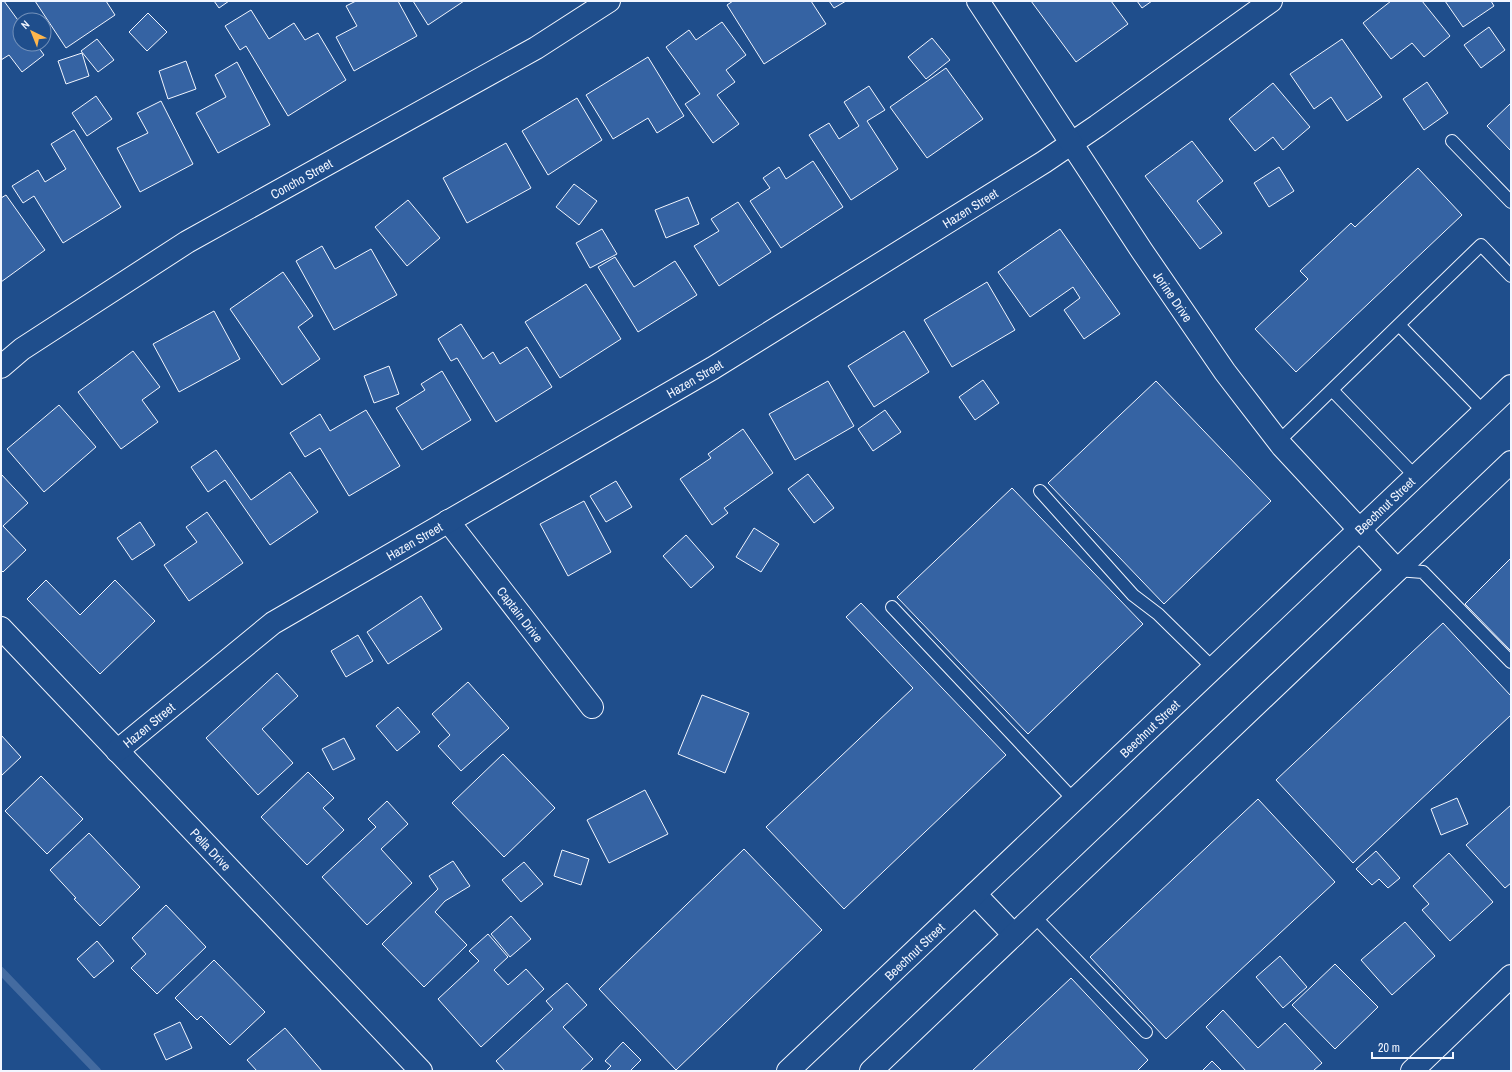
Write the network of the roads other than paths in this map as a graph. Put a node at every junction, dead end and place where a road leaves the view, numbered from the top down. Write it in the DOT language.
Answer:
graph roads {
  1 [pos="609,1"];
  2 [pos="978,1"];
  3 [pos="1271,1"];
  4 [pos="1452,141"];
  5 [pos="1071,144"];
  6 [pos="1511,202"];
  7 [pos="1511,276"];
  8 [pos="1399,325"];
  9 [pos="1,367"];
  10 [pos="1511,386"];
  11 [pos="1332,390"];
  12 [pos="1484,412"];
  13 [pos="1278,442"];
  14 [pos="1511,462"];
  15 [pos="1416,476"];
  16 [pos="1040,491"];
  17 [pos="448,521"];
  18 [pos="1359,529"];
  19 [pos="1397,570"];
  20 [pos="892,607"];
  21 [pos="1,628"];
  22 [pos="1511,662"];
  23 [pos="1213,668"];
  24 [pos="592,707"];
  25 [pos="117,751"];
  26 [pos="1074,800"];
  27 [pos="975,894"];
  28 [pos="1034,916"];
  29 [pos="1014,935"];
  30 [pos="1511,976"];
  31 [pos="1146,1032"];
  32 [pos="421,1071"];
  33 [pos="788,1071"];
  34 [pos="871,1071"];
  35 [pos="1412,1071"];
  1 -- 9 [label="street, Concho Street"];
  2 -- 5 [label="street, Jorine Drive"];
  3 -- 5 [label="street, Hazen Street"];
  4 -- 6 [label="lane"];
  5 -- 13 [label="street, Jorine Drive"];
  5 -- 17 [label="street, Hazen Street"];
  7 -- 8 [label="lane"];
  8 -- 11 [label="lane"];
  8 -- 12 [label="lane"];
  10 -- 12 [label="street, Beechnut Street"];
  11 -- 13 [label="lane"];
  11 -- 15 [label="lane"];
  12 -- 15 [label="street, Beechnut Street"];
  13 -- 18 [label="street, Jorine Drive"];
  14 -- 19 [label="street"];
  15 -- 18 [label="street, Beechnut Street"];
  16 -- 23 [label="lane"];
  17 -- 24 [label="street, Captain Drive"];
  17 -- 25 [label="street, Hazen Street"];
  18 -- 19 [label="street, Jorine Drive"];
  18 -- 23 [label="street, Beechnut Street"];
  19 -- 22 [label="lane"];
  19 -- 28 [label="street"];
  20 -- 26 [label="lane"];
  21 -- 25 [label="street, Pella Drive"];
  23 -- 26 [label="street, Beechnut Street"];
  25 -- 32 [label="street, Pella Drive"];
  26 -- 27 [label="street, Beechnut Street"];
  27 -- 29 [label="street"];
  27 -- 33 [label="street, Beechnut Street"];
  28 -- 29 [label="street"];
  28 -- 31 [label="lane"];
  29 -- 34 [label="street"];
  30 -- 35 [label="street"];
}
